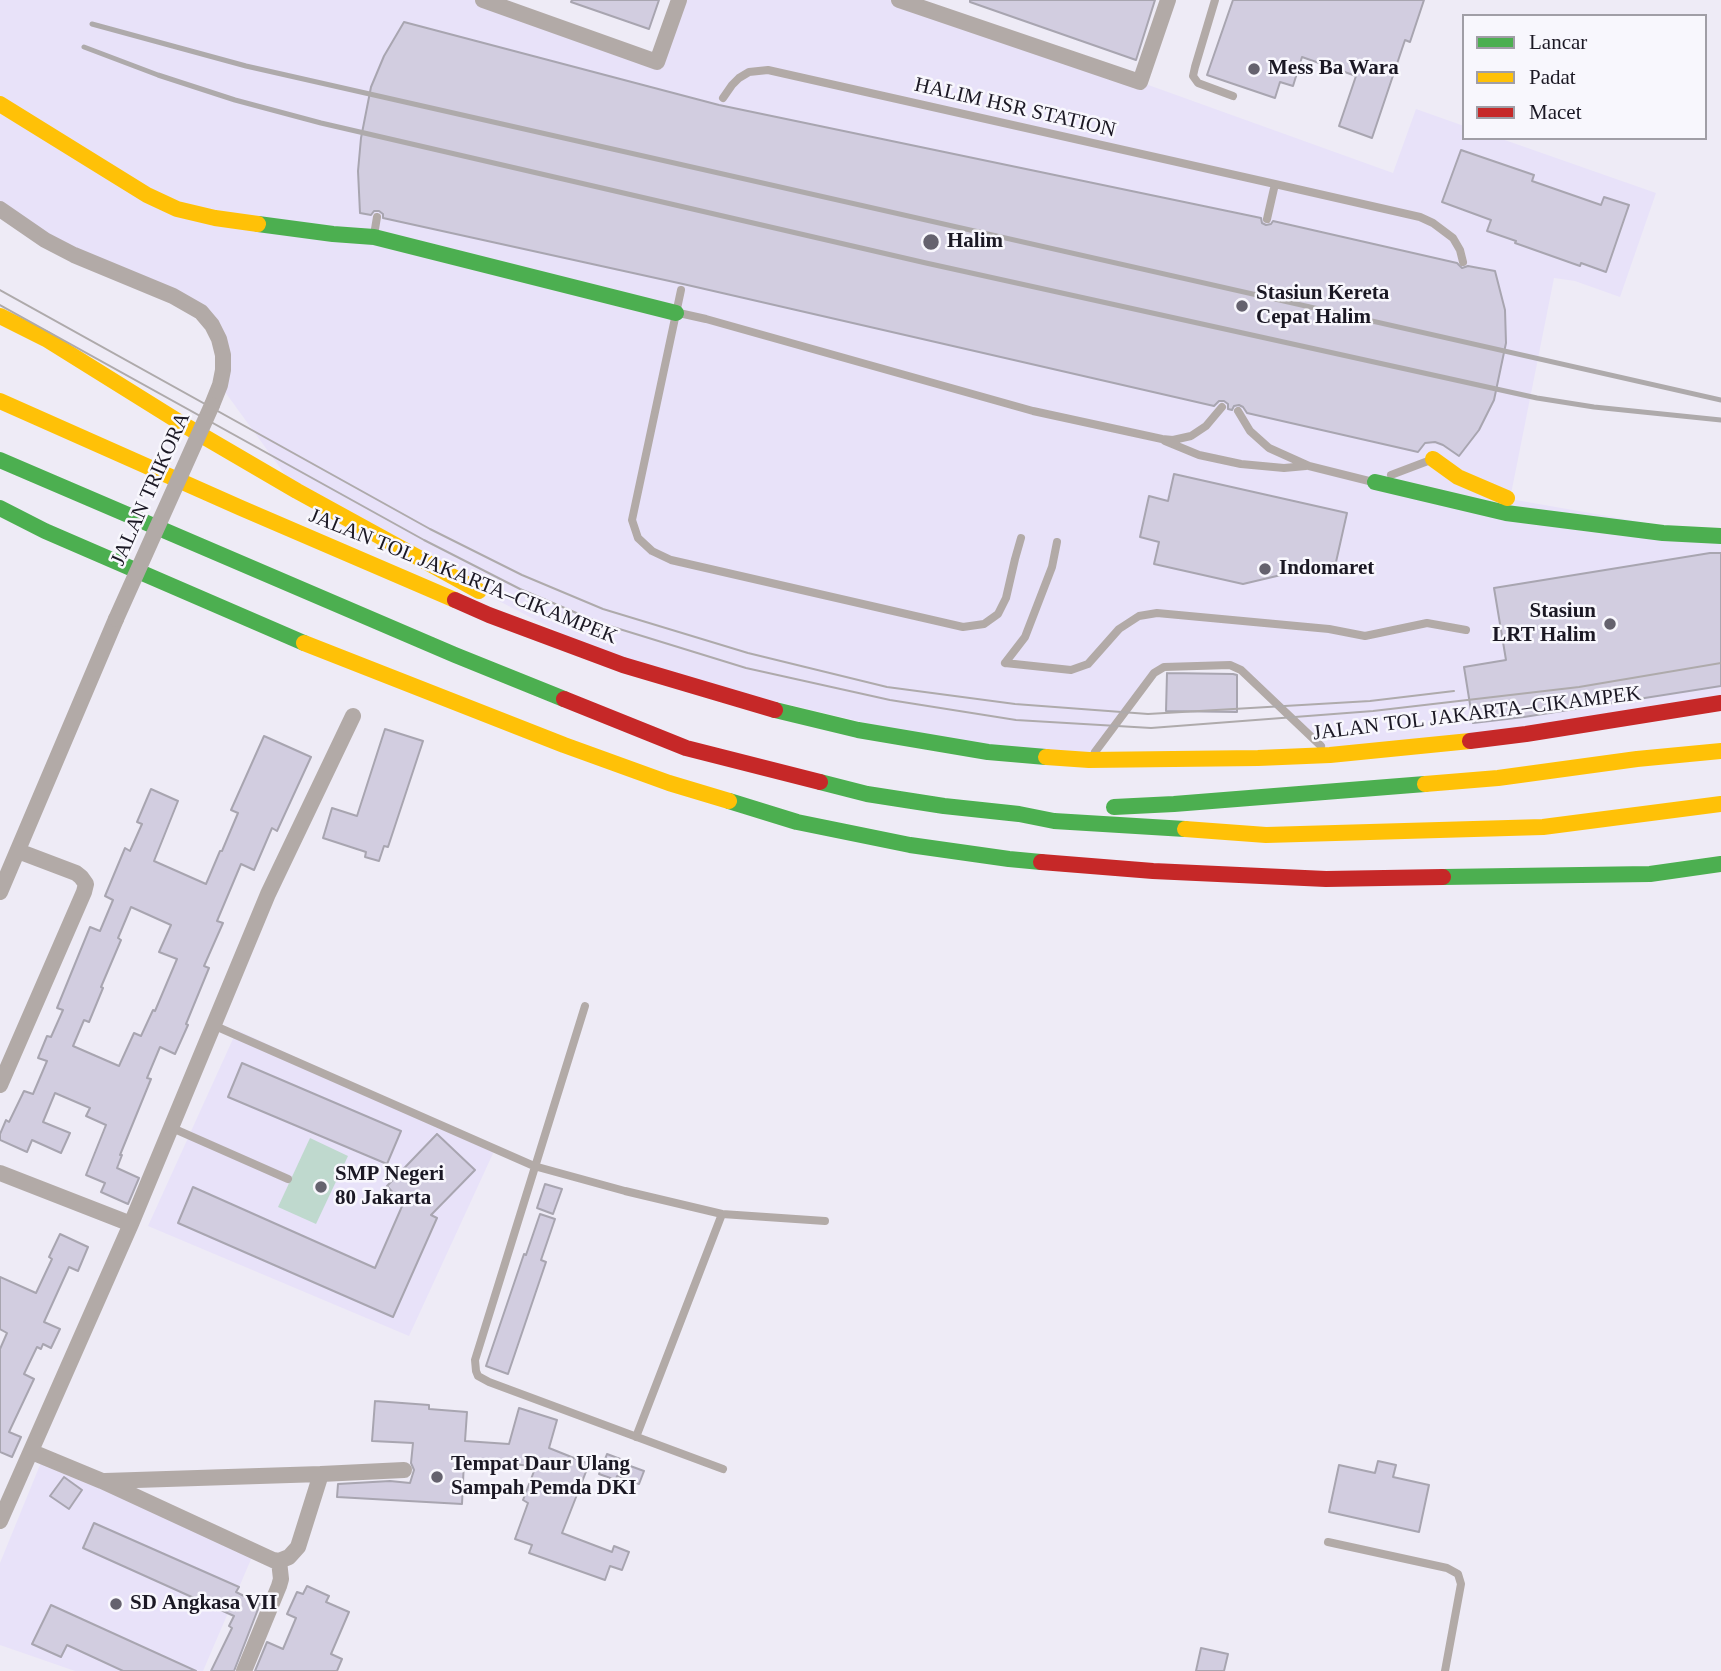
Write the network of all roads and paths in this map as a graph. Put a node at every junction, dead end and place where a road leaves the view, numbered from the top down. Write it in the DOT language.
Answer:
graph roads {
  1 [pos="483,0"];
  2 [pos="679,0"];
  3 [pos="899,0"];
  4 [pos="1168,0"];
  5 [pos="1215,0"];
  6 [pos="1233,96"];
  7 [pos="723,98"];
  8 [pos="0,104"];
  9 [pos="0,120"];
  10 [pos="1275,184"];
  11 [pos="143,201"];
  12 [pos="0,209"];
  13 [pos="377,217"];
  14 [pos="1267,219"];
  15 [pos="374,237"];
  16 [pos="1464,262"];
  17 [pos="681,290"];
  18 [pos="676,313"];
  19 [pos="0,316"];
  20 [pos="0,401"];
  21 [pos="1222,407"];
  22 [pos="1238,411"];
  23 [pos="1162,439"];
  24 [pos="1434,457"];
  25 [pos="0,460"];
  26 [pos="1309,466"];
  27 [pos="1375,482"];
  28 [pos="1536,501"];
  29 [pos="0,508"];
  30 [pos="1721,536"];
  31 [pos="1021,538"];
  32 [pos="1057,542"];
  33 [pos="1466,631"];
  34 [pos="623,664"];
  35 [pos="1721,703"];
  36 [pos="353,716"];
  37 [pos="1721,751"];
  38 [pos="1329,755"];
  39 [pos="1089,760"];
  40 [pos="1721,804"];
  41 [pos="1019,814"];
  42 [pos="18,851"];
  43 [pos="1721,864"];
  44 [pos="0,892"];
  45 [pos="585,1006"];
  46 [pos="213,1025"];
  47 [pos="2,1075"];
  48 [pos="170,1127"];
  49 [pos="534,1166"];
  50 [pos="0,1173"];
  51 [pos="288,1180"];
  52 [pos="722,1214"];
  53 [pos="825,1222"];
  54 [pos="131,1224"];
  55 [pos="636,1437"];
  56 [pos="32,1452"];
  57 [pos="723,1469"];
  58 [pos="404,1470"];
  59 [pos="321,1474"];
  60 [pos="102,1481"];
  61 [pos="0,1521"];
  62 [pos="1328,1542"];
  63 [pos="279,1561"];
  64 [pos="244,1671"];
  65 [pos="1446,1671"];
  1 -- 2 [label="street"];
  3 -- 4 [label="street"];
  5 -- 6 [label="lane"];
  7 -- 10 [label="lane, HALIM HSR STATION"];
  8 -- 11 [label="main road"];
  9 -- 11 [label="main road"];
  10 -- 14 [label="lane"];
  10 -- 16 [label="lane, HALIM HSR STATION"];
  11 -- 15 [label="main road"];
  12 -- 42 [label="street, JALAN TRIKORA, bridge"];
  13 -- 15 [label="lane"];
  15 -- 18 [label="main road"];
  17 -- 18 [label="lane"];
  18 -- 23 [label="lane"];
  18 -- 31 [label="lane"];
  19 -- 34 [label="main road"];
  20 -- 34 [label="main road, JALAN TOL JAKARTA–CIKAMPEK"];
  21 -- 23 [label="lane"];
  22 -- 26 [label="lane"];
  23 -- 26 [label="lane"];
  24 -- 27 [label="lane"];
  24 -- 28 [label="main road"];
  25 -- 41 [label="main road"];
  26 -- 27 [label="lane"];
  27 -- 30 [label="main road"];
  29 -- 43 [label="main road"];
  32 -- 33 [label="lane"];
  34 -- 39 [label="main road, JALAN TOL JAKARTA–CIKAMPEK"];
  35 -- 38 [label="main road, JALAN TOL JAKARTA–CIKAMPEK"];
  36 -- 46 [label="street"];
  37 -- 41 [label="main road"];
  38 -- 39 [label="main road, JALAN TOL JAKARTA–CIKAMPEK"];
  38 -- 39 [label="lane"];
  40 -- 41 [label="main road"];
  42 -- 44 [label="street, JALAN TRIKORA"];
  42 -- 47 [label="street"];
  45 -- 49 [label="lane"];
  46 -- 48 [label="street"];
  46 -- 49 [label="lane"];
  48 -- 51 [label="lane"];
  48 -- 54 [label="street"];
  49 -- 52 [label="lane"];
  49 -- 55 [label="lane"];
  50 -- 54 [label="street"];
  52 -- 53 [label="lane"];
  52 -- 55 [label="lane"];
  54 -- 56 [label="street"];
  55 -- 57 [label="lane"];
  56 -- 60 [label="street"];
  56 -- 61 [label="street"];
  58 -- 59 [label="street"];
  59 -- 60 [label="street"];
  59 -- 63 [label="street"];
  60 -- 63 [label="street"];
  62 -- 65 [label="lane"];
  63 -- 64 [label="street"];
}
